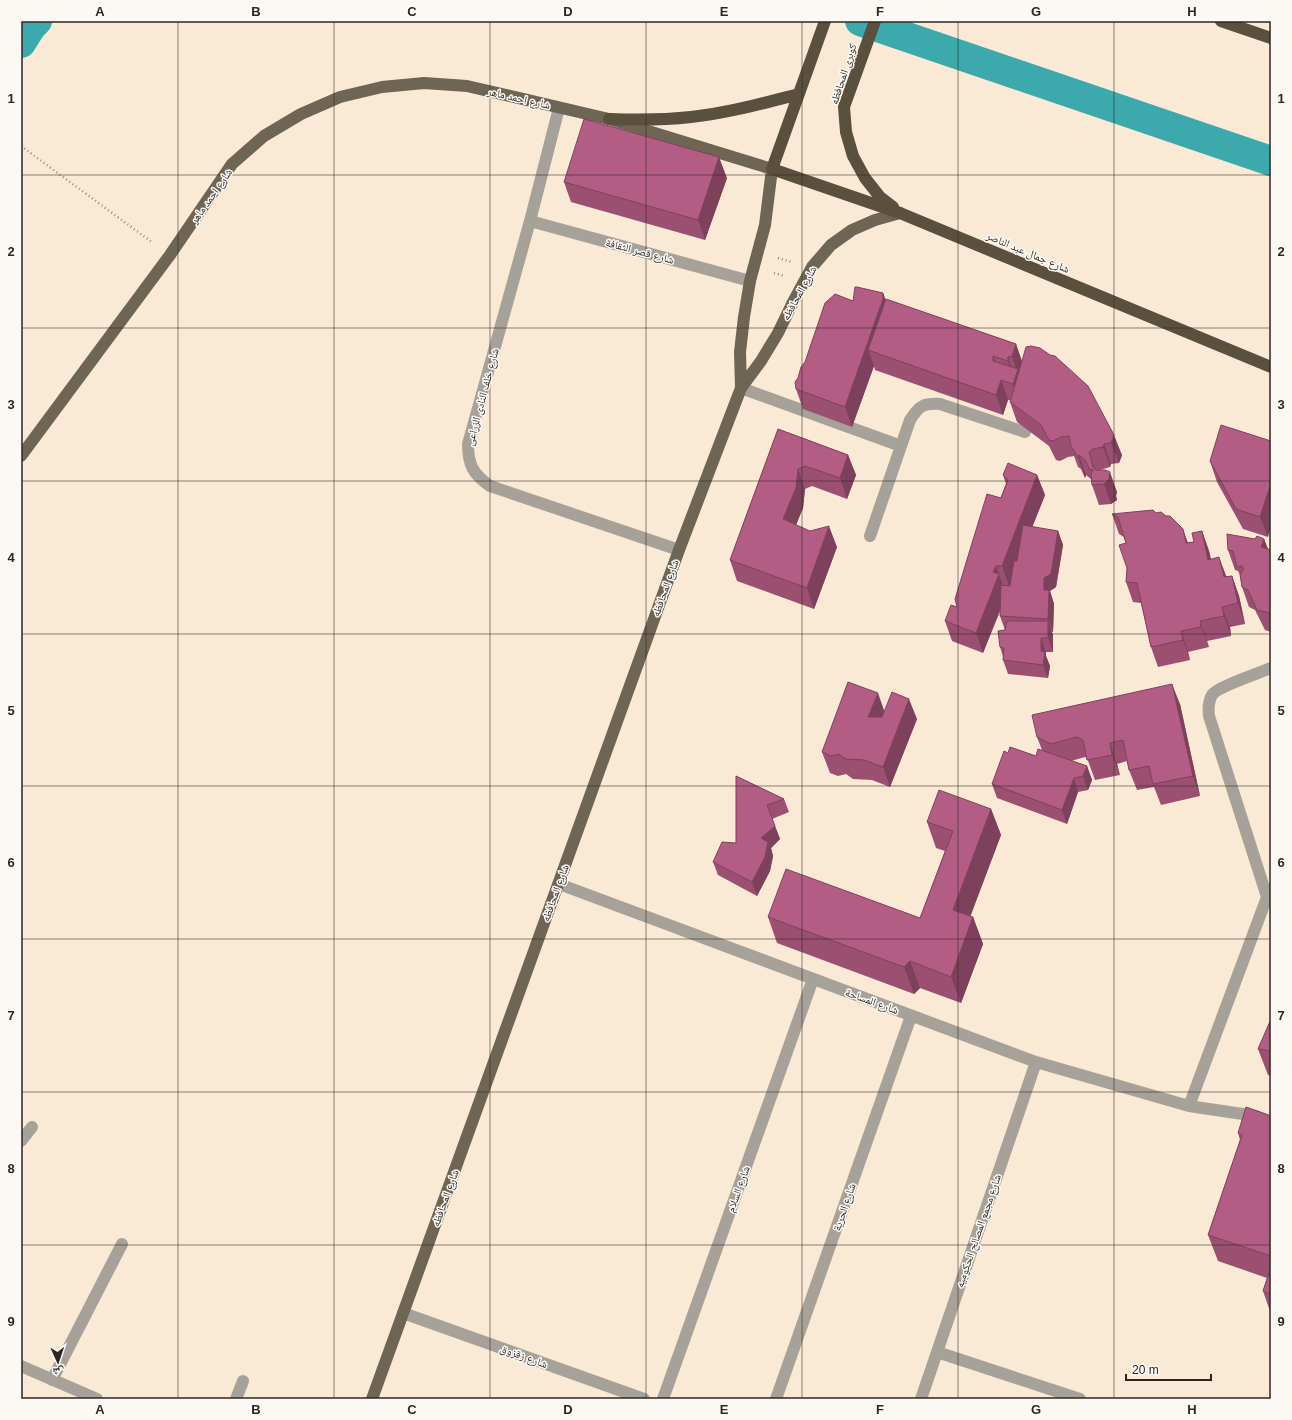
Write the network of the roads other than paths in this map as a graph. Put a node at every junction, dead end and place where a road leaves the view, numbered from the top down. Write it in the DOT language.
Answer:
graph roads {
  1 [pos="824,21"];
  2 [pos="875,21"];
  3 [pos="1220,21"];
  4 [pos="1271,38"];
  5 [pos="800,92"];
  6 [pos="559,108"];
  7 [pos="609,119"];
  8 [pos="772,169"];
  9 [pos="900,213"];
  10 [pos="530,221"];
  11 [pos="750,281"];
  12 [pos="1271,367"];
  13 [pos="741,388"];
  14 [pos="1025,432"];
  15 [pos="901,446"];
  16 [pos="21,456"];
  17 [pos="870,536"];
  18 [pos="679,550"];
  19 [pos="1271,668"];
  20 [pos="559,884"];
  21 [pos="1269,892"];
  22 [pos="813,979"];
  23 [pos="911,1016"];
  24 [pos="1036,1062"];
  25 [pos="1189,1106"];
  26 [pos="1271,1122"];
  27 [pos="32,1127"];
  28 [pos="21,1141"];
  29 [pos="122,1244"];
  30 [pos="404,1313"];
  31 [pos="937,1352"];
  32 [pos="21,1366"];
  33 [pos="52,1380"];
  34 [pos="243,1381"];
  35 [pos="97,1399"];
  36 [pos="236,1399"];
  37 [pos="372,1399"];
  38 [pos="644,1399"];
  39 [pos="663,1399"];
  40 [pos="776,1399"];
  41 [pos="921,1399"];
  42 [pos="1080,1399"];
  1 -- 5 [label="highway"];
  2 -- 9 [label="highway, كوبرى المحافظه"];
  3 -- 4 [label="highway"];
  5 -- 7 [label="highway"];
  5 -- 8 [label="highway"];
  6 -- 7 [label="main road, شارع احمد ماهر"];
  6 -- 10 [label="street, شارع خلف النادى الزراعى"];
  6 -- 16 [label="main road, شارع احمد ماهر"];
  7 -- 8 [label="main road, شارع احمد ماهر"];
  8 -- 9 [label="highway, شارع جمال عبد الناصر"];
  8 -- 11 [label="main road, شارع المحافظه"];
  9 -- 12 [label="highway, شارع جمال عبد الناصر"];
  9 -- 13 [label="main road, شارع المحافظه"];
  10 -- 11 [label="street, شارع قصر الثقافة"];
  10 -- 18 [label="street, شارع خلف النادى الزراعى"];
  11 -- 13 [label="main road, شارع المحافظه"];
  13 -- 15 [label="street"];
  13 -- 18 [label="main road, شارع المحافظه"];
  14 -- 15 [label="street"];
  15 -- 17 [label="street"];
  18 -- 20 [label="main road, شارع المحافظه"];
  19 -- 21 [label="street"];
  20 -- 22 [label="street, شارع المساحة"];
  20 -- 30 [label="main road, شارع المحافظه"];
  21 -- 25 [label="street"];
  22 -- 23 [label="street, شارع المساحة"];
  22 -- 39 [label="street, شارع السلام"];
  23 -- 24 [label="street, شارع المساحة"];
  23 -- 40 [label="street, شارع الحرية"];
  24 -- 25 [label="street, شارع المساحة"];
  24 -- 31 [label="street, شارع مجمع المصالح الحكوميه"];
  25 -- 26 [label="street, شارع المساحة"];
  27 -- 28 [label="street"];
  29 -- 33 [label="street"];
  30 -- 37 [label="main road, شارع المحافظه"];
  30 -- 38 [label="street, شارع زقزوق"];
  31 -- 41 [label="street, شارع مجمع المصالح الحكوميه"];
  31 -- 42 [label="street"];
  32 -- 33 [label="street"];
  33 -- 35 [label="street"];
  34 -- 36 [label="street"];
}
